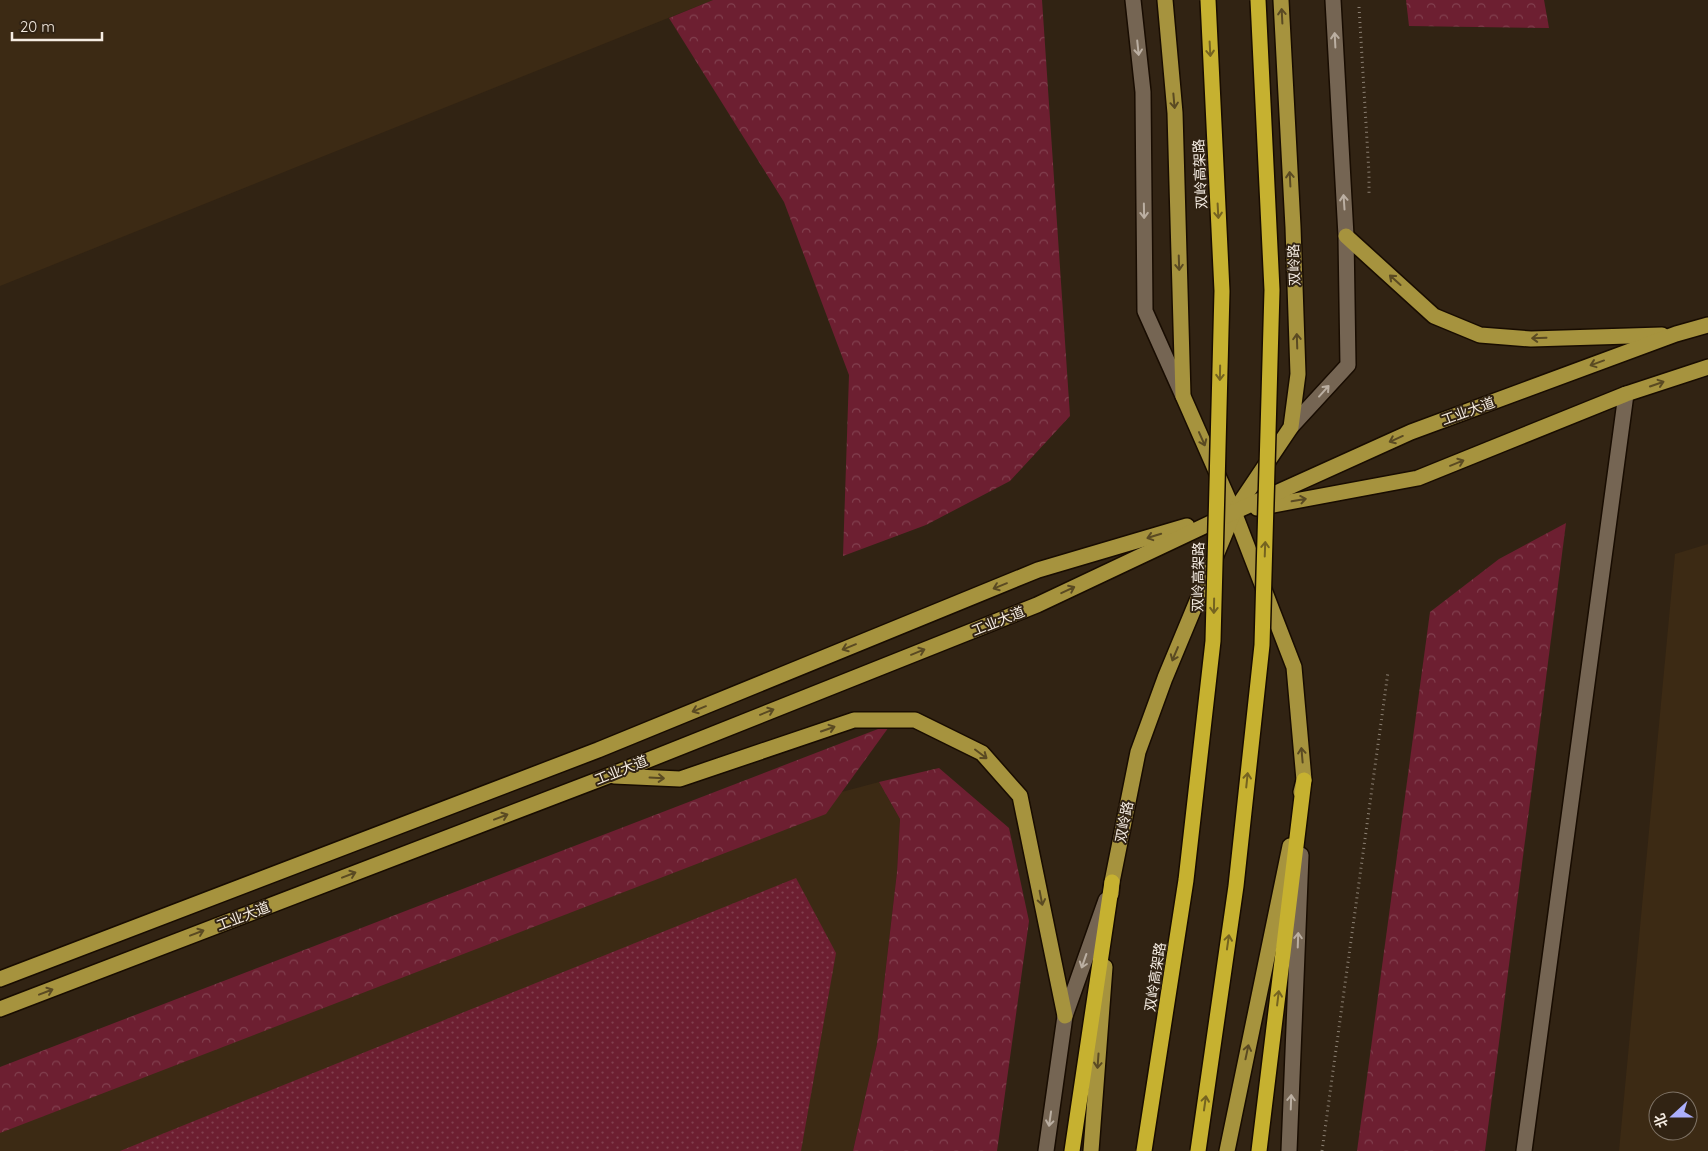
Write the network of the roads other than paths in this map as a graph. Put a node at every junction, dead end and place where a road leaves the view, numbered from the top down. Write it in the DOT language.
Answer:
graph roads {
  1 [pos="1132,0"];
  2 [pos="1165,0"];
  3 [pos="1208,0"];
  4 [pos="1258,0"];
  5 [pos="1281,0"];
  6 [pos="1333,0"];
  7 [pos="1346,236"];
  8 [pos="1708,325"];
  9 [pos="1676,334"];
  10 [pos="1708,367"];
  11 [pos="1626,394"];
  12 [pos="1183,396"];
  13 [pos="1292,427"];
  14 [pos="1234,512"];
  15 [pos="608,776"];
  16 [pos="1304,780"];
  17 [pos="1112,882"];
  18 [pos="0,979"];
  19 [pos="0,1009"];
  20 [pos="1065,1016"];
  21 [pos="1046,1151"];
  22 [pos="1072,1151"];
  23 [pos="1091,1151"];
  24 [pos="1144,1151"];
  25 [pos="1198,1151"];
  26 [pos="1227,1151"];
  27 [pos="1259,1151"];
  28 [pos="1289,1151"];
  29 [pos="1524,1151"];
  1 -- 12 [label="street, one-way"];
  2 -- 12 [label="main road, one-way"];
  3 -- 24 [label="highway, 双岭高架路, one-way, bridge"];
  25 -- 4 [label="highway, one-way, bridge"];
  13 -- 5 [label="main road, 双岭路, one-way"];
  7 -- 6 [label="street, one-way"];
  9 -- 7 [label="main road, one-way"];
  13 -- 7 [label="street, one-way"];
  8 -- 9 [label="main road, 工业大道"];
  9 -- 14 [label="main road, 工业大道, one-way"];
  11 -- 10 [label="main road, 工业大道, one-way"];
  14 -- 11 [label="main road, 工业大道, one-way"];
  11 -- 29 [label="street"];
  12 -- 14 [label="main road, one-way"];
  13 -- 14 [label="main road, 双岭路"];
  15 -- 14 [label="main road, 工业大道, one-way"];
  16 -- 14 [label="main road, one-way"];
  14 -- 17 [label="main road, 双岭路, one-way"];
  14 -- 18 [label="main road, 工业大道, one-way"];
  19 -- 15 [label="main road, 工业大道, one-way"];
  15 -- 20 [label="main road, one-way"];
  26 -- 16 [label="main road, one-way"];
  27 -- 16 [label="highway, one-way"];
  28 -- 16 [label="street, one-way"];
  17 -- 20 [label="street, one-way"];
  17 -- 22 [label="highway"];
  17 -- 23 [label="main road, 双岭路, one-way"];
  20 -- 21 [label="street, one-way"];
}
